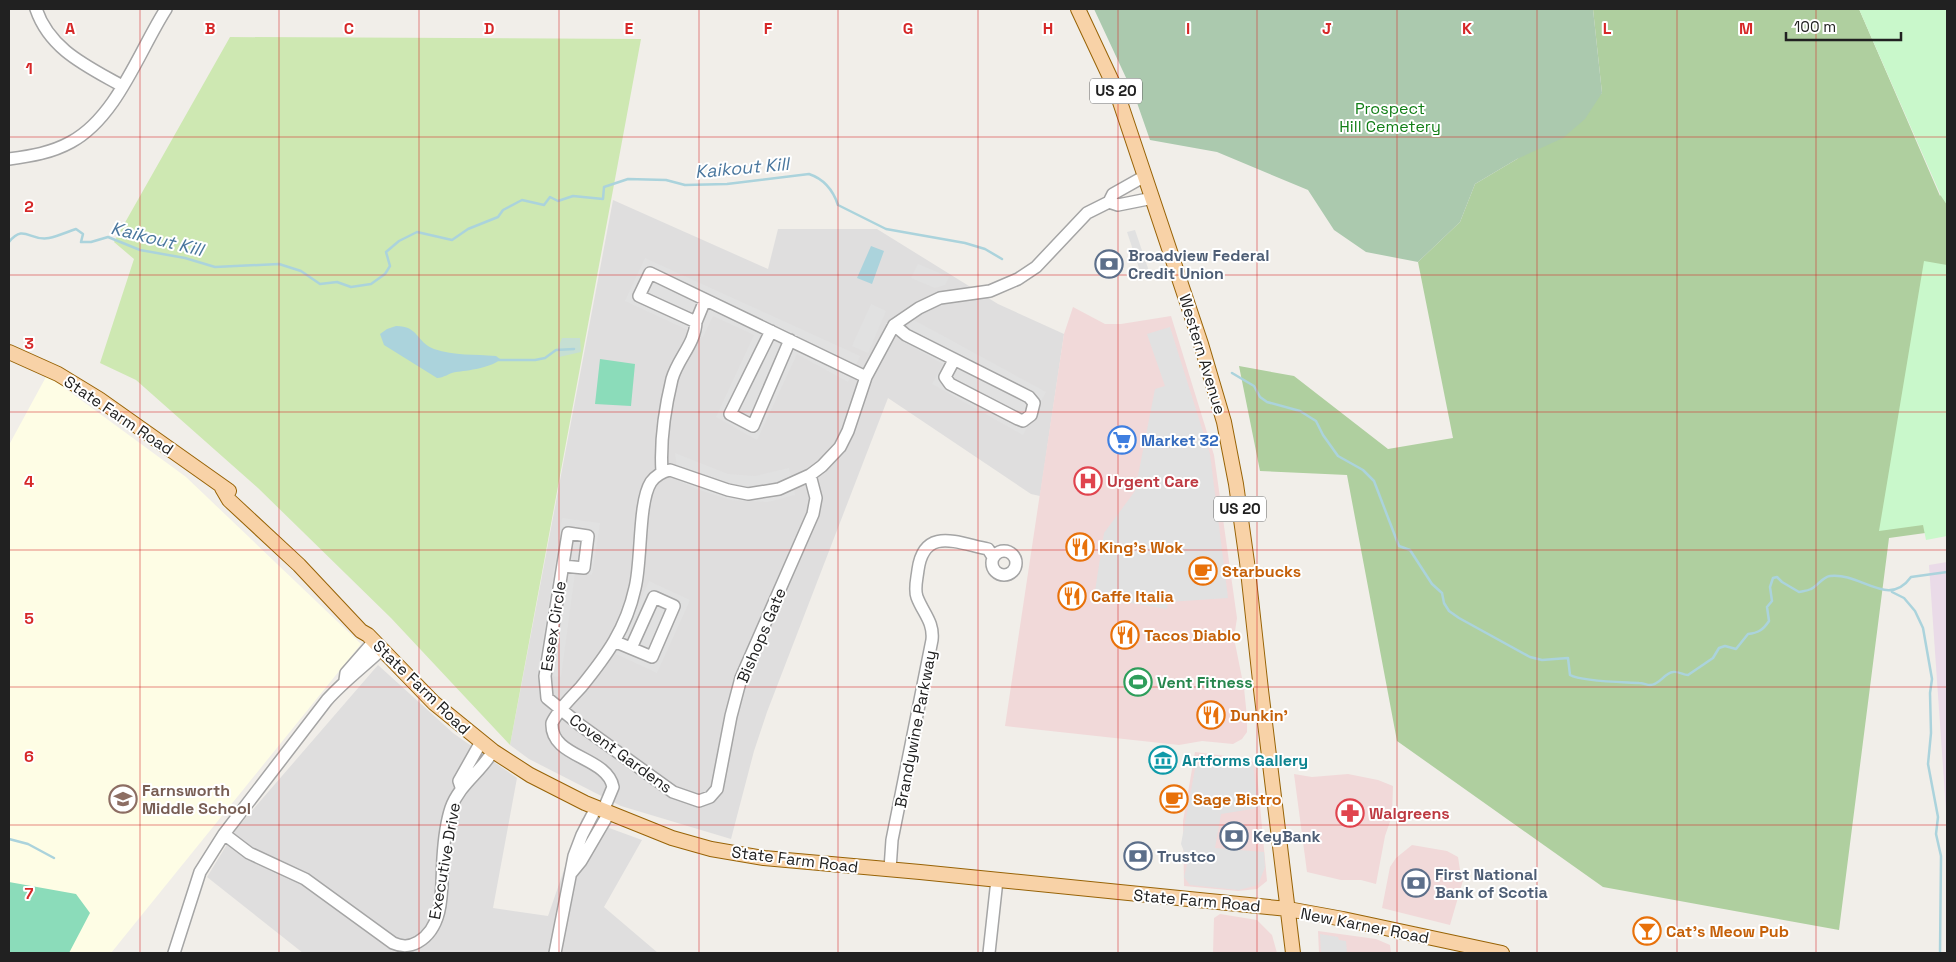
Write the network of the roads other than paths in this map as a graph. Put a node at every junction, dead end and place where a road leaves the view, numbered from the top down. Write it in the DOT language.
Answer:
graph roads {
  1 [pos="36,9"];
  2 [pos="166,9"];
  3 [pos="1078,9"];
  4 [pos="122,86"];
  5 [pos="9,159"];
  6 [pos="1145,176"];
  7 [pos="1153,198"];
  8 [pos="1109,202"];
  9 [pos="705,300"];
  10 [pos="696,322"];
  11 [pos="894,325"];
  12 [pos="771,331"];
  13 [pos="790,340"];
  14 [pos="9,352"];
  15 [pos="954,360"];
  16 [pos="866,377"];
  17 [pos="662,472"];
  18 [pos="810,475"];
  19 [pos="993,557"];
  20 [pos="563,566"];
  21 [pos="374,642"];
  22 [pos="616,642"];
  23 [pos="631,648"];
  24 [pos="561,710"];
  25 [pos="481,742"];
  26 [pos="494,752"];
  27 [pos="461,787"];
  28 [pos="710,797"];
  29 [pos="603,811"];
  30 [pos="224,834"];
  31 [pos="890,870"];
  32 [pos="997,880"];
  33 [pos="1288,909"];
  34 [pos="174,953"];
  35 [pos="555,953"];
  36 [pos="989,953"];
  37 [pos="1293,953"];
  38 [pos="1502,953"];
  1 -- 4 [label="street"];
  2 -- 4 [label="street"];
  3 -- 6 [label="main road, Western Avenue / US 20"];
  4 -- 5 [label="street"];
  6 -- 7 [label="main road, Western Avenue / US 20"];
  6 -- 8 [label="street"];
  7 -- 8 [label="street"];
  7 -- 33 [label="main road, Western Avenue / US 20"];
  8 -- 11 [label="street"];
  9 -- 10 [label="street"];
  9 -- 10 [label="street"];
  9 -- 12 [label="street"];
  10 -- 17 [label="street"];
  11 -- 15 [label="street"];
  11 -- 16 [label="street"];
  12 -- 13 [label="street"];
  12 -- 13 [label="street"];
  13 -- 16 [label="street"];
  14 -- 21 [label="main road, State Farm Road"];
  15 -- 15 [label="street"];
  16 -- 18 [label="street"];
  17 -- 18 [label="street"];
  17 -- 22 [label="street"];
  18 -- 28 [label="street, Bishops Gate"];
  19 -- 31 [label="street, Brandywine Parkway"];
  20 -- 24 [label="street, Essex Circle"];
  21 -- 25 [label="main road, State Farm Road"];
  21 -- 30 [label="street"];
  22 -- 23 [label="street"];
  22 -- 24 [label="street"];
  23 -- 23 [label="street"];
  24 -- 28 [label="street, Covent Gardens"];
  24 -- 29 [label="street"];
  25 -- 26 [label="main road, State Farm Road"];
  25 -- 27 [label="street, Executive Drive"];
  26 -- 27 [label="street, Executive Drive"];
  26 -- 29 [label="main road, State Farm Road"];
  27 -- 30 [label="street, Executive Drive"];
  29 -- 31 [label="main road, State Farm Road"];
  29 -- 35 [label="street"];
  30 -- 34 [label="street"];
  31 -- 32 [label="main road, State Farm Road"];
  32 -- 33 [label="main road, State Farm Road"];
  32 -- 36 [label="street"];
  33 -- 37 [label="main road, Western Avenue / US 20"];
  33 -- 38 [label="main road, New Karner Road"];
}
